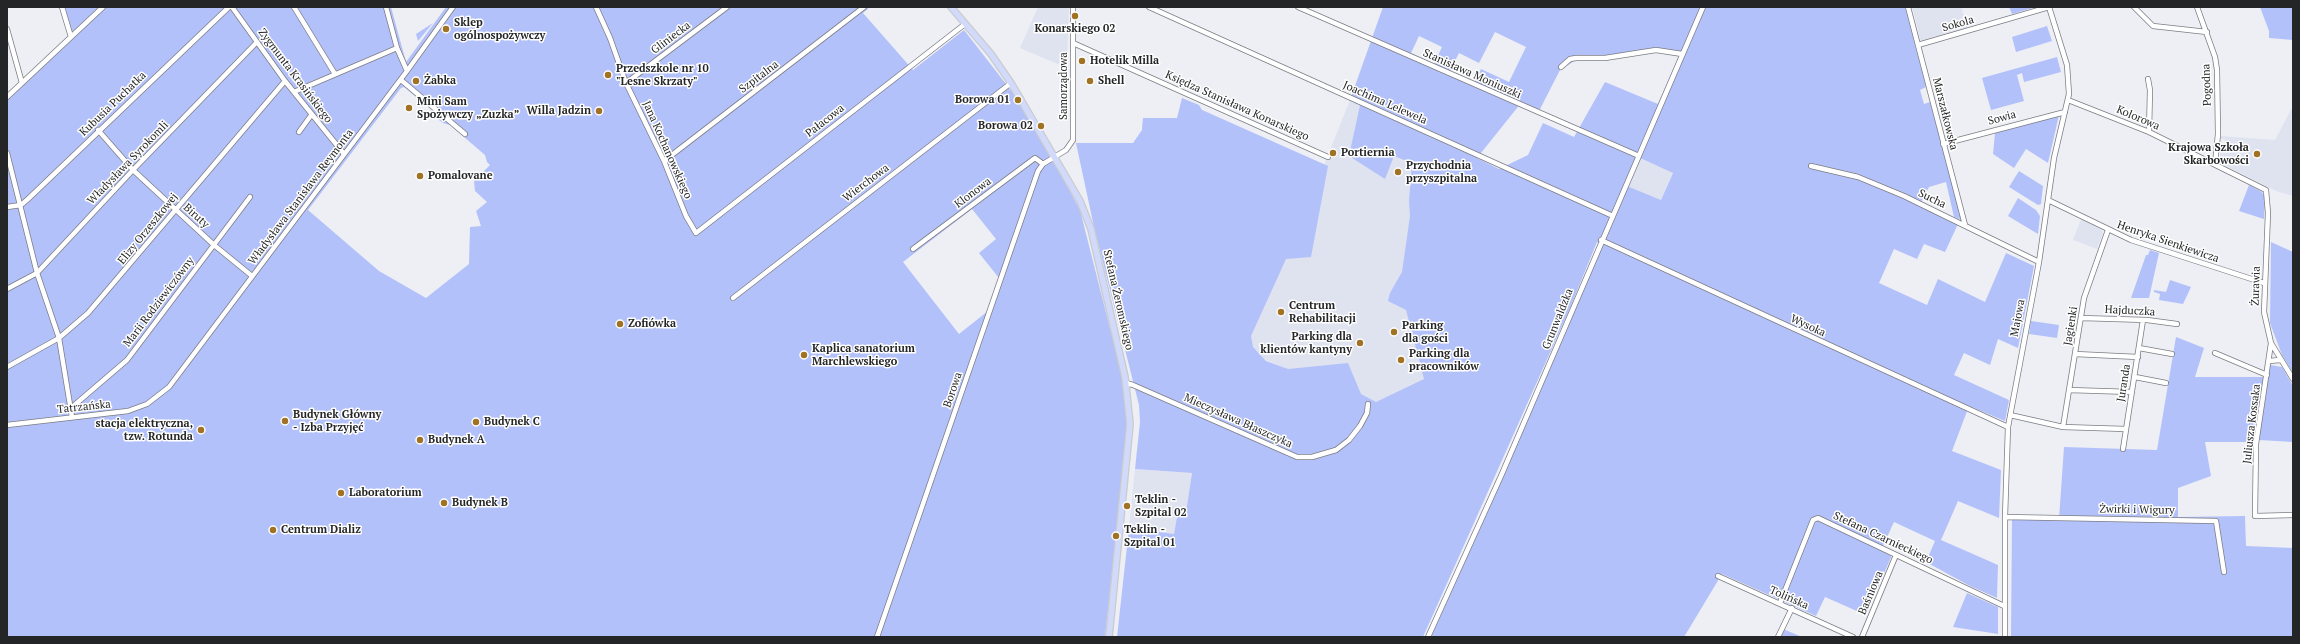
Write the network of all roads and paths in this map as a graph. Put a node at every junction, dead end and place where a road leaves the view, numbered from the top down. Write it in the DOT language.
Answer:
graph roads {
  1 [pos="62,7"];
  2 [pos="103,7"];
  3 [pos="229,7"];
  4 [pos="232,7"];
  5 [pos="294,7"];
  6 [pos="386,7"];
  7 [pos="453,7"];
  8 [pos="596,7"];
  9 [pos="726,7"];
  10 [pos="864,7"];
  11 [pos="951,7"];
  12 [pos="1073,7"];
  13 [pos="1150,7"];
  14 [pos="1298,7"];
  15 [pos="1702,7"];
  16 [pos="1908,7"];
  17 [pos="2049,7"];
  18 [pos="2134,7"];
  19 [pos="2197,7"];
  20 [pos="965,24"];
  21 [pos="7,29"];
  22 [pos="2207,32"];
  23 [pos="71,37"];
  24 [pos="257,42"];
  25 [pos="1073,43"];
  26 [pos="1918,44"];
  27 [pos="397,48"];
  28 [pos="1682,54"];
  29 [pos="1561,67"];
  30 [pos="407,71"];
  31 [pos="335,74"];
  32 [pos="2148,79"];
  33 [pos="400,80"];
  34 [pos="285,81"];
  35 [pos="22,83"];
  36 [pos="626,83"];
  37 [pos="1011,83"];
  38 [pos="294,92"];
  39 [pos="7,97"];
  40 [pos="2068,100"];
  41 [pos="2065,112"];
  42 [pos="312,114"];
  43 [pos="98,130"];
  44 [pos="299,132"];
  45 [pos="2149,132"];
  46 [pos="465,134"];
  47 [pos="1943,144"];
  48 [pos="7,153"];
  49 [pos="344,154"];
  50 [pos="1639,156"];
  51 [pos="1055,157"];
  52 [pos="1328,158"];
  53 [pos="664,161"];
  54 [pos="1043,164"];
  55 [pos="2215,164"];
  56 [pos="1811,166"];
  57 [pos="133,170"];
  58 [pos="2263,188"];
  59 [pos="250,197"];
  60 [pos="2048,200"];
  61 [pos="21,205"];
  62 [pos="7,207"];
  63 [pos="175,209"];
  64 [pos="1612,216"];
  65 [pos="1965,225"];
  66 [pos="2108,230"];
  67 [pos="696,233"];
  68 [pos="1601,240"];
  69 [pos="214,245"];
  70 [pos="913,249"];
  71 [pos="2039,262"];
  72 [pos="36,273"];
  73 [pos="252,276"];
  74 [pos="2264,283"];
  75 [pos="7,289"];
  76 [pos="733,298"];
  77 [pos="2081,318"];
  78 [pos="2143,320"];
  79 [pos="2177,324"];
  80 [pos="59,338"];
  81 [pos="2271,343"];
  82 [pos="2139,348"];
  83 [pos="2215,353"];
  84 [pos="2075,354"];
  85 [pos="2172,354"];
  86 [pos="2138,357"];
  87 [pos="2280,360"];
  88 [pos="2269,361"];
  89 [pos="7,368"];
  90 [pos="2267,375"];
  91 [pos="2135,377"];
  92 [pos="2293,380"];
  93 [pos="1126,383"];
  94 [pos="2166,383"];
  95 [pos="2069,390"];
  96 [pos="2132,392"];
  97 [pos="160,396"];
  98 [pos="1368,404"];
  99 [pos="71,408"];
  100 [pos="2010,415"];
  101 [pos="72,417"];
  102 [pos="7,425"];
  103 [pos="2008,427"];
  104 [pos="2063,427"];
  105 [pos="2126,429"];
  106 [pos="2123,449"];
  107 [pos="2293,515"];
  108 [pos="2005,517"];
  109 [pos="1896,555"];
  110 [pos="2224,572"];
  111 [pos="1718,576"];
  112 [pos="1780,603"];
  113 [pos="2004,606"];
  114 [pos="1792,608"];
  115 [pos="878,637"];
  116 [pos="1108,637"];
  117 [pos="1428,637"];
  118 [pos="1778,637"];
  119 [pos="1853,637"];
  120 [pos="1862,637"];
  121 [pos="2005,637"];
  1 -- 23 [label="street"];
  2 -- 23 [label="street"];
  3 -- 43 [label="street, Kubusia Puchatka"];
  4 -- 24 [label="street, Zygmunta Krasińskiego"];
  5 -- 31 [label="street"];
  6 -- 27 [label="street"];
  7 -- 30 [label="street, Władysława Stanisława Reymonta"];
  8 -- 36 [label="street, Jana Kochanowskiego"];
  9 -- 36 [label="street, Gliniecka"];
  10 -- 53 [label="street, Szpitalna"];
  11 -- 20 [label="main road, Stefana Żeromskiego"];
  12 -- 25 [label="street, Samorządowa"];
  13 -- 64 [label="street, Joachima Lelewela"];
  14 -- 50 [label="street, Stanisława Moniuszki"];
  15 -- 28 [label="street, Grunwaldzka"];
  16 -- 26 [label="street, Marszałkowska"];
  17 -- 26 [label="street, Sokola"];
  17 -- 40 [label="street, Majowa"];
  18 -- 22 [label="street"];
  19 -- 22 [label="street, Pogodna"];
  20 -- 37 [label="main road, Stefana Żeromskiego"];
  20 -- 67 [label="street, Pałacowa"];
  21 -- 35 [label="street"];
  22 -- 55 [label="street, Pogodna"];
  23 -- 35 [label="street"];
  24 -- 34 [label="street, Zygmunta Krasińskiego"];
  24 -- 57 [label="street, Władysława Syrokomli"];
  25 -- 51 [label="street, Samorządowa"];
  25 -- 52 [label="street, Księdza Stanisława Konarskiego"];
  26 -- 47 [label="street, Marszałkowska"];
  27 -- 30 [label="street"];
  27 -- 31 [label="street"];
  28 -- 29 [label="street"];
  28 -- 50 [label="street, Grunwaldzka"];
  30 -- 33 [label="street, Władysława Stanisława Reymonta"];
  31 -- 38 [label="street"];
  32 -- 45 [label="street"];
  33 -- 46 [label="street"];
  33 -- 49 [label="street, Władysława Stanisława Reymonta"];
  34 -- 38 [label="street, Zygmunta Krasińskiego"];
  34 -- 63 [label="street, Elizy Orzeszkowej"];
  35 -- 39 [label="street"];
  36 -- 53 [label="street, Jana Kochanowskiego"];
  37 -- 51 [label="main road, Stefana Żeromskiego"];
  37 -- 76 [label="street, Wierchowa"];
  38 -- 42 [label="street, Zygmunta Krasińskiego"];
  40 -- 41 [label="street, Majowa"];
  40 -- 45 [label="street, Kolorowa"];
  41 -- 47 [label="street, Sowia"];
  41 -- 60 [label="street, Majowa"];
  42 -- 44 [label="street"];
  42 -- 49 [label="street, Zygmunta Krasińskiego"];
  43 -- 57 [label="street, Biruty"];
  43 -- 61 [label="street, Kubusia Puchatka"];
  45 -- 55 [label="street, Kolorowa"];
  47 -- 65 [label="street, Marszałkowska"];
  48 -- 61 [label="street"];
  49 -- 73 [label="street, Władysława Stanisława Reymonta"];
  50 -- 64 [label="street, Grunwaldzka"];
  51 -- 54 [label="street"];
  51 -- 93 [label="main road, Stefana Żeromskiego"];
  53 -- 67 [label="street, Jana Kochanowskiego"];
  54 -- 70 [label="street, Klonowa"];
  54 -- 115 [label="street, Borowa"];
  55 -- 58 [label="street, Kolorowa"];
  56 -- 65 [label="street, Sucha"];
  57 -- 63 [label="street, Biruty"];
  57 -- 72 [label="street, Władysława Syrokomli"];
  58 -- 74 [label="street, Żurawia"];
  59 -- 69 [label="street, Marii Rodziewiczówny"];
  60 -- 66 [label="street, Henryka Sienkiewicza"];
  60 -- 71 [label="street, Majowa"];
  61 -- 62 [label="street"];
  61 -- 72 [label="street"];
  63 -- 69 [label="street, Biruty"];
  63 -- 80 [label="street, Elizy Orzeszkowej"];
  64 -- 68 [label="street, Grunwaldzka"];
  65 -- 71 [label="street, Sucha"];
  66 -- 74 [label="street, Henryka Sienkiewicza"];
  66 -- 77 [label="street, Jagienki"];
  68 -- 103 [label="street, Wysoka"];
  68 -- 117 [label="street, Grunwaldzka"];
  69 -- 73 [label="street, Biruty"];
  69 -- 99 [label="street, Marii Rodziewiczówny"];
  71 -- 100 [label="street, Majowa"];
  72 -- 75 [label="street, Władysława Syrokomli"];
  72 -- 80 [label="street"];
  73 -- 97 [label="street, Władysława Stanisława Reymonta"];
  74 -- 81 [label="street, Żurawia"];
  77 -- 78 [label="street, Hajduczka"];
  77 -- 84 [label="street, Jagienki"];
  78 -- 79 [label="street, Hajduczka"];
  78 -- 82 [label="street, Juranda"];
  80 -- 89 [label="street, Elizy Orzeszkowej"];
  80 -- 99 [label="street"];
  81 -- 87 [label="street, Żurawia"];
  81 -- 88 [label="street, Juliusza Kossaka"];
  82 -- 85 [label="street"];
  82 -- 86 [label="street, Juranda"];
  83 -- 90 [label="street"];
  84 -- 86 [label="street"];
  84 -- 95 [label="street, Jagienki"];
  86 -- 91 [label="street, Juranda"];
  87 -- 88 [label="street"];
  87 -- 92 [label="street, Żurawia"];
  88 -- 90 [label="street, Juliusza Kossaka"];
  90 -- 107 [label="street, Juliusza Kossaka"];
  91 -- 94 [label="street"];
  91 -- 96 [label="street, Juranda"];
  93 -- 98 [label="street, Mieczysława Błaszczyka"];
  93 -- 116 [label="main road, Stefana Żeromskiego"];
  95 -- 96 [label="street"];
  95 -- 104 [label="street, Jagienki"];
  96 -- 105 [label="street, Juranda"];
  97 -- 101 [label="street, Tatrzańska"];
  99 -- 101 [label="street"];
  100 -- 103 [label="street, Majowa"];
  100 -- 104 [label="street"];
  101 -- 102 [label="street, Tatrzańska"];
  103 -- 108 [label="street, Majowa"];
  104 -- 105 [label="street"];
  105 -- 106 [label="street, Juranda"];
  108 -- 110 [label="street, Żwirki i Wigury"];
  108 -- 113 [label="street, Majowa"];
  109 -- 112 [label="street, Stefana Czarnieckiego"];
  109 -- 113 [label="street, Stefana Czarnieckiego"];
  109 -- 120 [label="street, Baśniowa"];
  111 -- 112 [label="street, Tolińska"];
  112 -- 114 [label="street, Tolińska"];
  113 -- 121 [label="street, Majowa"];
  114 -- 118 [label="street"];
  114 -- 119 [label="street, Tolińska"];
}
